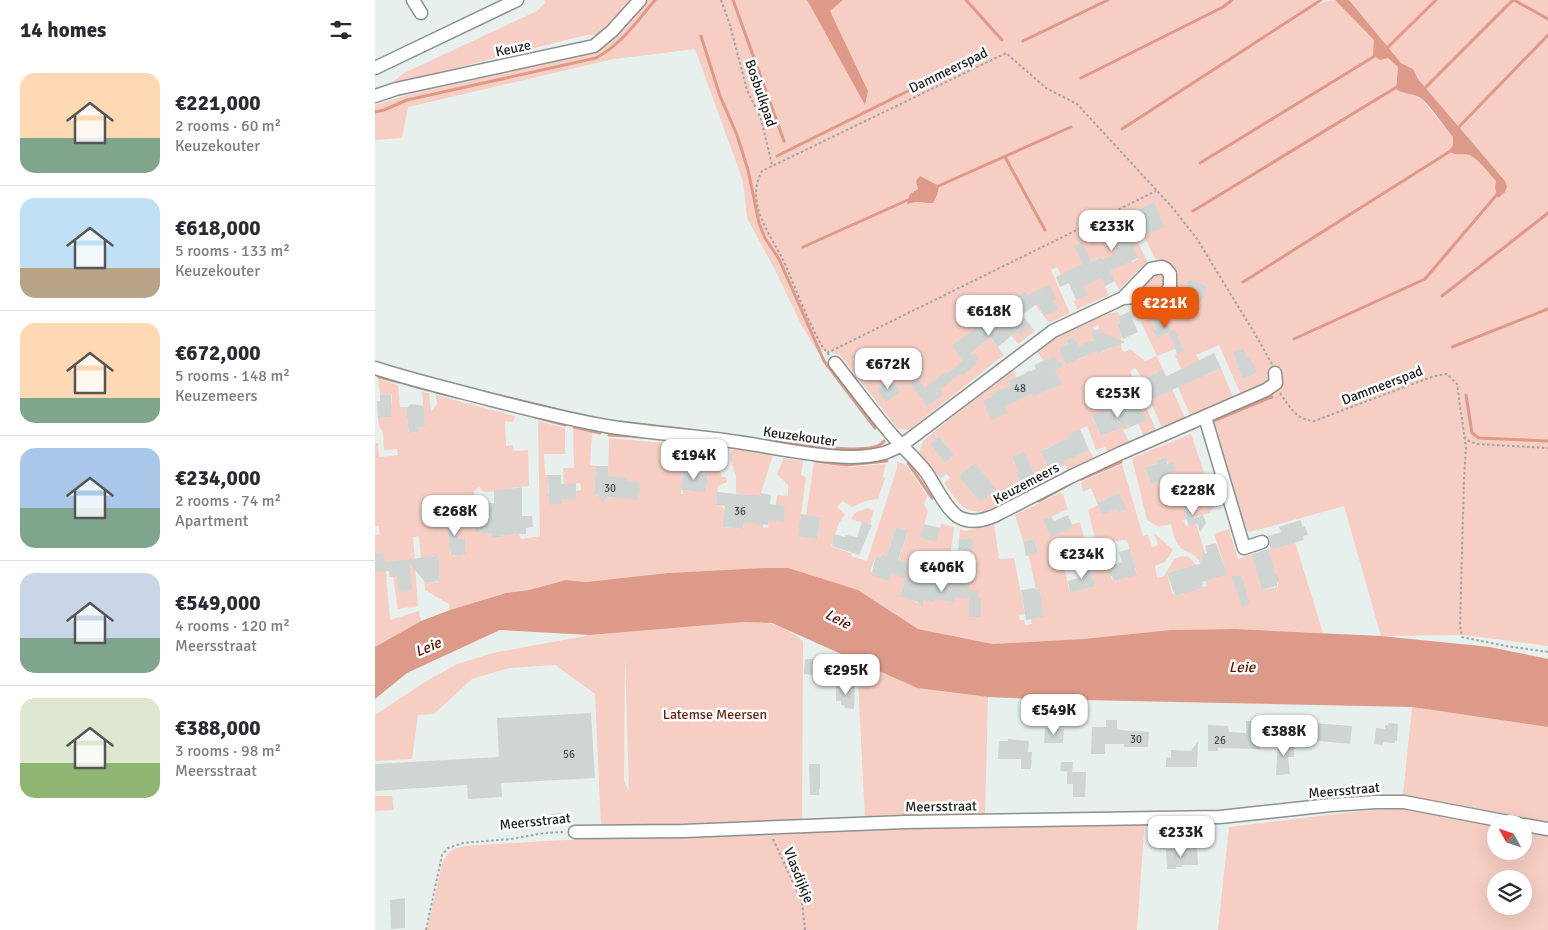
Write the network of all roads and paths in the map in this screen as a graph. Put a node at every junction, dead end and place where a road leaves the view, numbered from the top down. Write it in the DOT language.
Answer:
graph roads {
  1 [pos="413,0"];
  2 [pos="517,0"];
  3 [pos="640,0"];
  4 [pos="721,0"];
  5 [pos="421,13"];
  6 [pos="375,68"];
  7 [pos="375,96"];
  8 [pos="772,165"];
  9 [pos="1157,191"];
  10 [pos="1123,298"];
  11 [pos="831,358"];
  12 [pos="375,368"];
  13 [pos="1275,373"];
  14 [pos="1273,386"];
  15 [pos="1205,417"];
  16 [pos="1464,437"];
  17 [pos="902,446"];
  18 [pos="1548,448"];
  19 [pos="1262,542"];
  20 [pos="1548,652"];
  21 [pos="1487,818"];
  22 [pos="1533,826"];
  23 [pos="770,828"];
  24 [pos="1548,829"];
  25 [pos="575,832"];
  26 [pos="426,930"];
  27 [pos="805,930"];
  1 -- 5 [label="street"];
  2 -- 6 [label="street"];
  3 -- 7 [label="street, Keuze"];
  4 -- 8 [label="path, Bosbulkpad"];
  8 -- 9 [label="path, Dammeerspad"];
  8 -- 11 [label="path, Dammeerspad"];
  9 -- 11 [label="path"];
  9 -- 13 [label="path, Dammeerspad"];
  10 -- 17 [label="street, Keuzekouter"];
  11 -- 17 [label="street, Keuzemeers"];
  12 -- 17 [label="street, Keuzekouter"];
  13 -- 14 [label="street"];
  14 -- 15 [label="street, Keuzemeers"];
  14 -- 16 [label="path, Dammeerspad"];
  15 -- 17 [label="street, Keuzemeers"];
  15 -- 19 [label="street"];
  16 -- 18 [label="path"];
  16 -- 20 [label="path"];
  21 -- 23 [label="street, Meersstraat"];
  22 -- 24 [label="street"];
  23 -- 25 [label="street, Meersstraat"];
  23 -- 27 [label="path, Vlasdijkje"];
  25 -- 26 [label="path, Meersstraat"];
}
